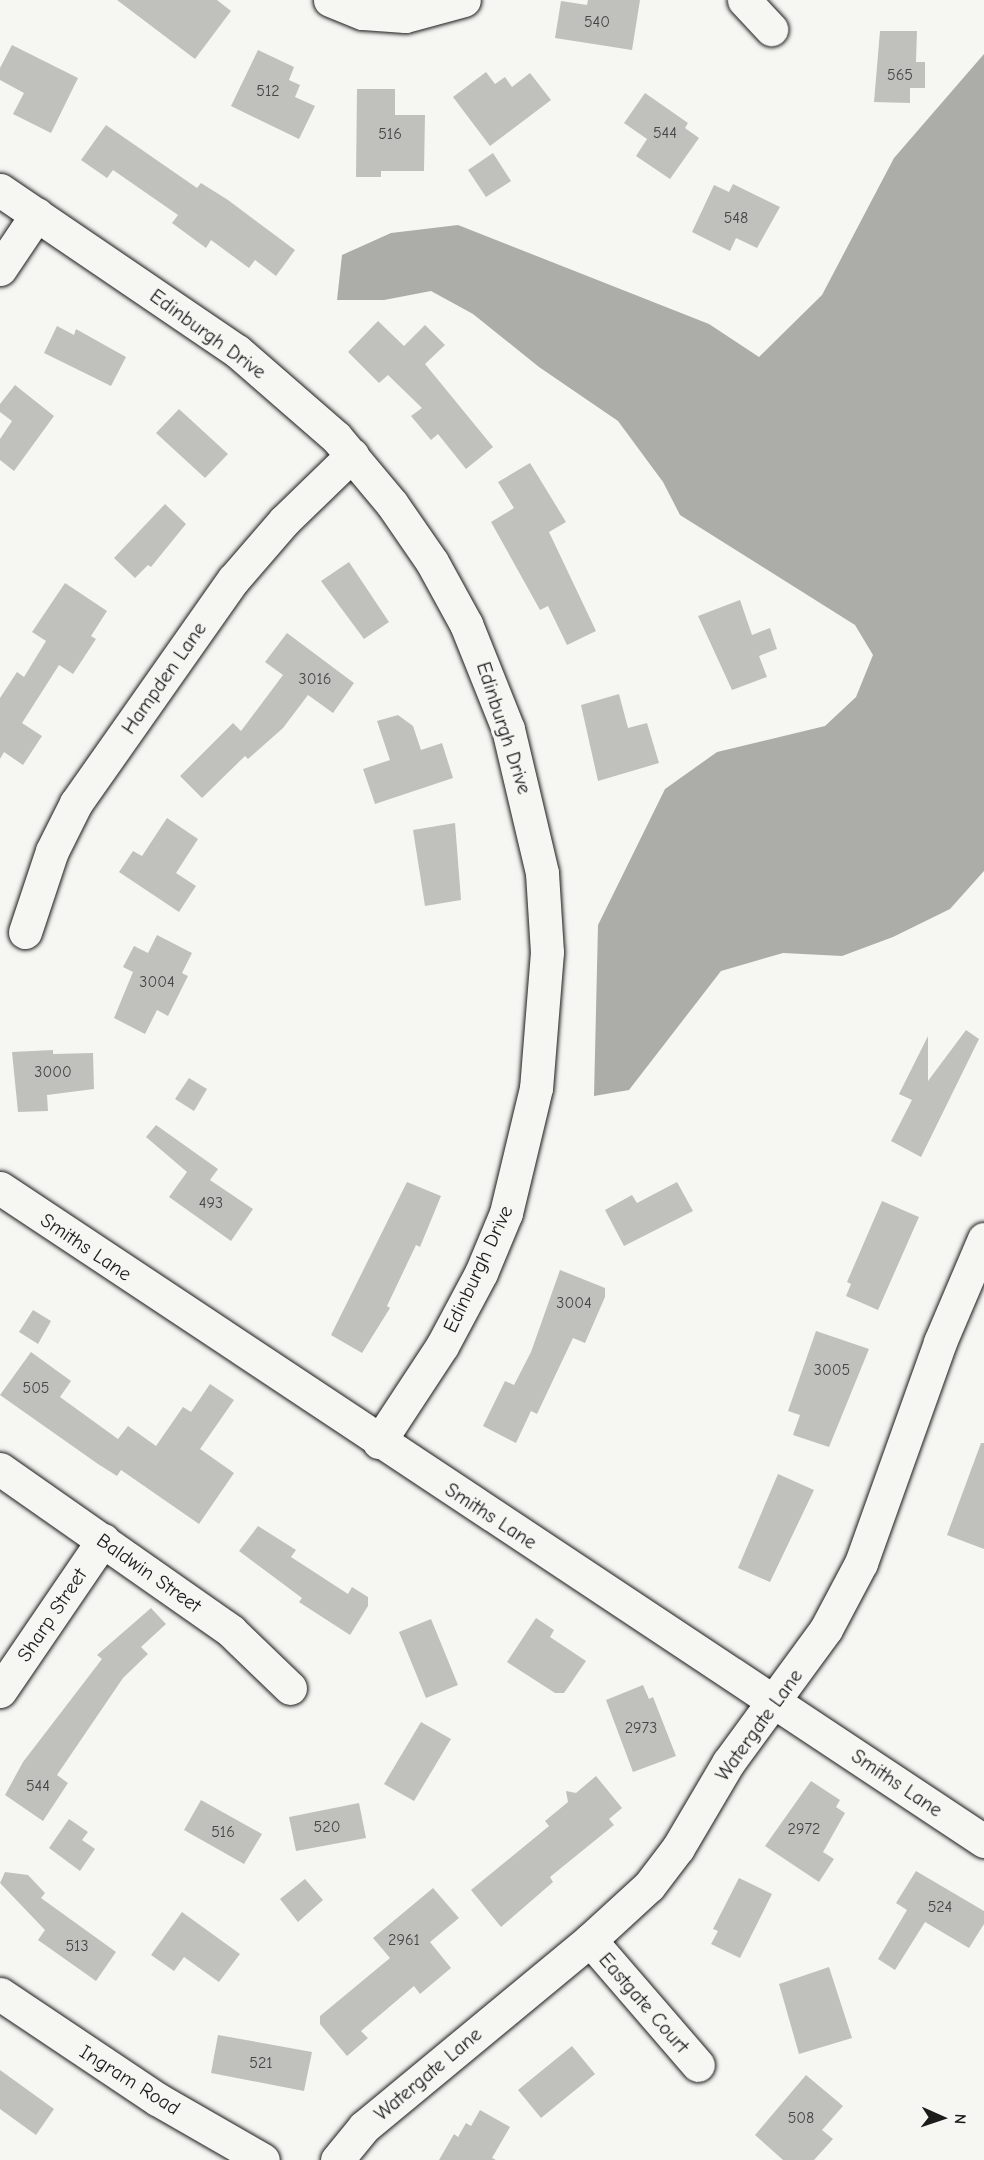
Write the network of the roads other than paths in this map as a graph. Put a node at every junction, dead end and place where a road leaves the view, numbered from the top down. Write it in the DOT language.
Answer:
graph roads {
  1 [pos="330,0"];
  2 [pos="464,0"];
  3 [pos="744,0"];
  4 [pos="771,29"];
  5 [pos="0,190"];
  6 [pos="37,214"];
  7 [pos="0,269"];
  8 [pos="352,456"];
  9 [pos="25,932"];
  10 [pos="0,1188"];
  11 [pos="984,1239"];
  12 [pos="379,1442"];
  13 [pos="0,1469"];
  14 [pos="104,1540"];
  15 [pos="290,1688"];
  16 [pos="0,1690"];
  17 [pos="774,1702"];
  18 [pos="984,1841"];
  19 [pos="590,1941"];
  20 [pos="0,1994"];
  21 [pos="698,2065"];
  22 [pos="263,2160"];
  23 [pos="337,2160"];
  1 -- 2 [label="street"];
  3 -- 4 [label="street"];
  5 -- 6 [label="street, Edinburgh Drive"];
  6 -- 7 [label="street"];
  6 -- 8 [label="street, Edinburgh Drive"];
  8 -- 9 [label="street, Hampden Lane"];
  8 -- 12 [label="street, Edinburgh Drive"];
  10 -- 12 [label="street, Smiths Lane"];
  11 -- 17 [label="street, Watergate Lane"];
  12 -- 17 [label="street, Smiths Lane"];
  13 -- 14 [label="street, Baldwin Street"];
  14 -- 15 [label="street, Baldwin Street"];
  14 -- 16 [label="street, Sharp Street"];
  17 -- 18 [label="street, Smiths Lane"];
  17 -- 19 [label="street, Watergate Lane"];
  19 -- 21 [label="street, Eastgate Court"];
  19 -- 23 [label="street, Watergate Lane"];
  20 -- 22 [label="street, Ingram Road"];
}
